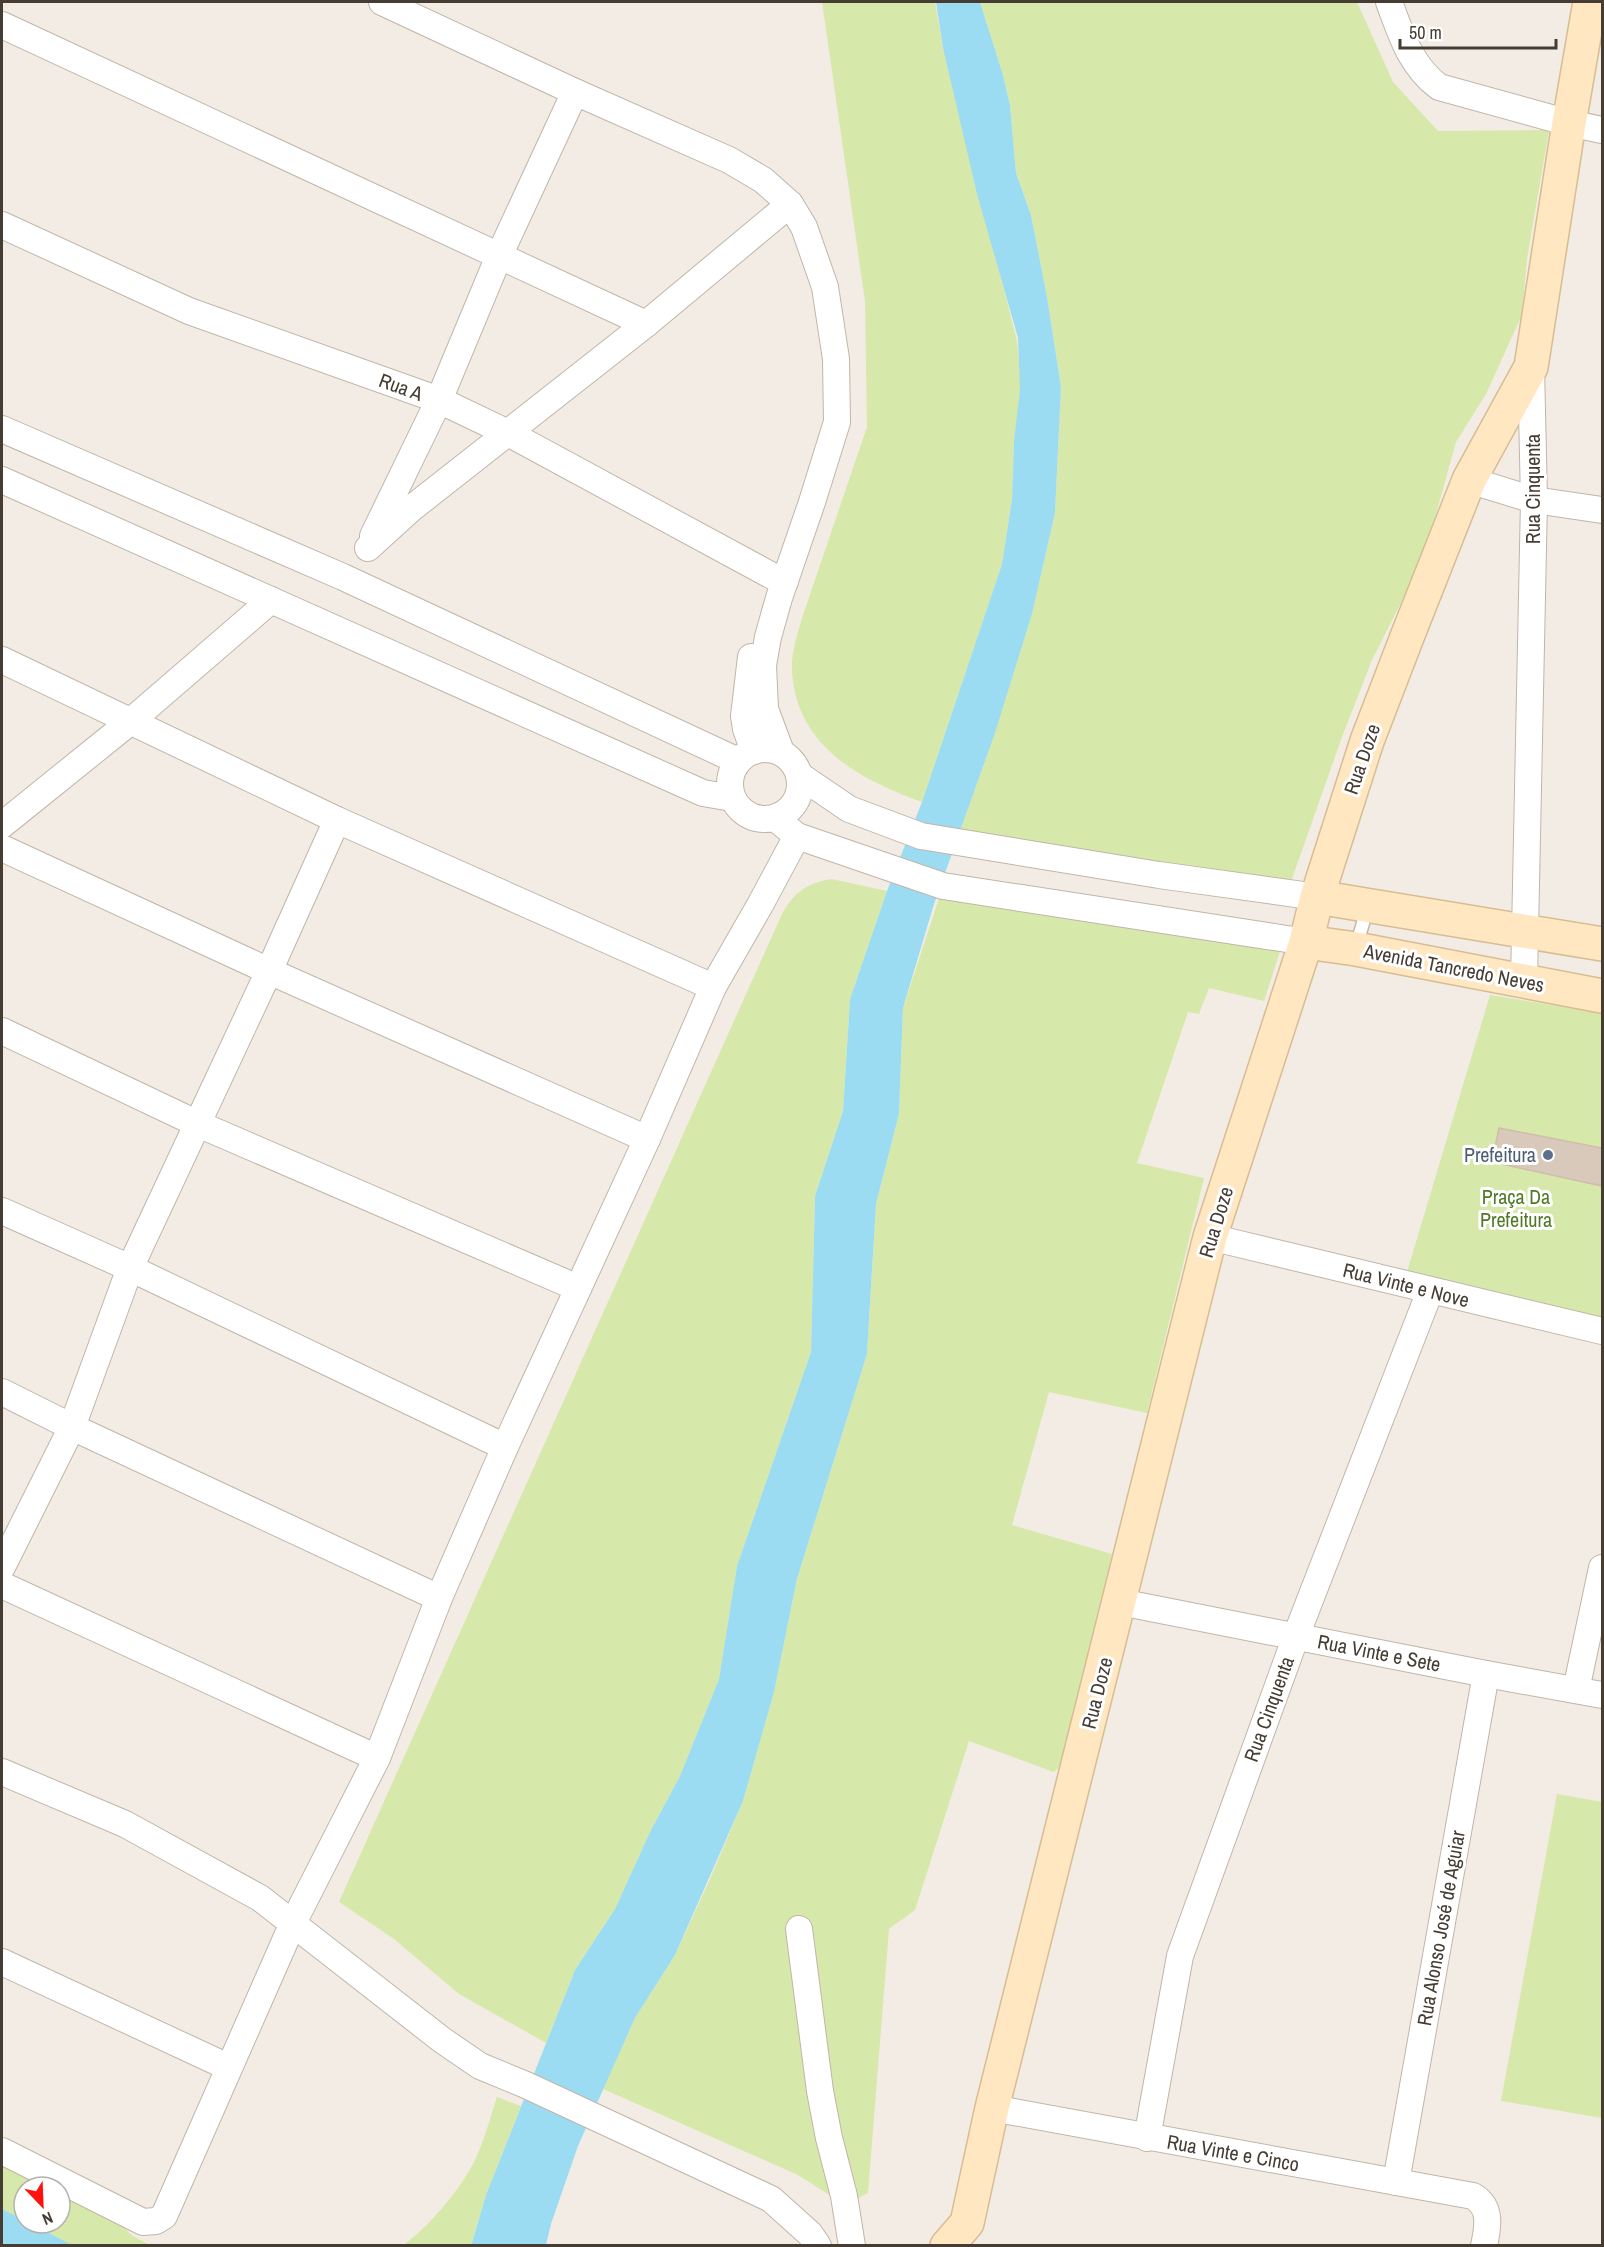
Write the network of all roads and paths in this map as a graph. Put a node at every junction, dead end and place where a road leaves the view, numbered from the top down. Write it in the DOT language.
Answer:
graph roads {
  1 [pos="382,2"];
  2 [pos="1389,2"];
  3 [pos="1590,2"];
  4 [pos="2,25"];
  5 [pos="575,92"];
  6 [pos="1569,123"];
  7 [pos="1602,129"];
  8 [pos="790,204"];
  9 [pos="2,225"];
  10 [pos="499,256"];
  11 [pos="646,324"];
  12 [pos="1532,367"];
  13 [pos="439,400"];
  14 [pos="2,429"];
  15 [pos="508,433"];
  16 [pos="2,480"];
  17 [pos="1469,480"];
  18 [pos="1534,500"];
  19 [pos="1602,510"];
  20 [pos="368,548"];
  21 [pos="343,577"];
  22 [pos="780,580"];
  23 [pos="272,600"];
  24 [pos="2,660"];
  25 [pos="131,721"];
  26 [pos="781,752"];
  27 [pos="746,756"];
  28 [pos="799,774"];
  29 [pos="732,798"];
  30 [pos="776,818"];
  31 [pos="337,820"];
  32 [pos="2,825"];
  33 [pos="796,836"];
  34 [pos="2,848"];
  35 [pos="1317,897"];
  36 [pos="1368,905"];
  37 [pos="1526,932"];
  38 [pos="1306,942"];
  39 [pos="1602,944"];
  40 [pos="1356,949"];
  41 [pos="269,971"];
  42 [pos="1524,981"];
  43 [pos="713,987"];
  44 [pos="1602,996"];
  45 [pos="2,1031"];
  46 [pos="198,1124"];
  47 [pos="647,1139"];
  48 [pos="2,1211"];
  49 [pos="1210,1237"];
  50 [pos="130,1268"];
  51 [pos="578,1288"];
  52 [pos="1430,1291"];
  53 [pos="1602,1331"];
  54 [pos="2,1392"];
  55 [pos="72,1428"];
  56 [pos="505,1448"];
  57 [pos="2,1567"];
  58 [pos="1602,1568"];
  59 [pos="2,1586"];
  60 [pos="439,1598"];
  61 [pos="1120,1602"];
  62 [pos="1296,1636"];
  63 [pos="1486,1674"];
  64 [pos="1576,1690"];
  65 [pos="1602,1695"];
  66 [pos="377,1758"];
  67 [pos="2,1772"];
  68 [pos="293,1923"];
  69 [pos="799,1929"];
  70 [pos="2,1962"];
  71 [pos="228,2067"];
  72 [pos="992,2108"];
  73 [pos="1147,2138"];
  74 [pos="2,2151"];
  75 [pos="1396,2182"];
  76 [pos="961,2238"];
  77 [pos="818,2246"];
  78 [pos="852,2246"];
  79 [pos="1484,2246"];
  1 -- 5 [label="street"];
  2 -- 6 [label="street"];
  3 -- 6 [label="street, Rua Cinquenta"];
  4 -- 10 [label="street"];
  5 -- 8 [label="street"];
  5 -- 10 [label="street"];
  6 -- 7 [label="street"];
  6 -- 12 [label="street, Rua Cinquenta"];
  8 -- 11 [label="street"];
  8 -- 22 [label="street"];
  9 -- 13 [label="street, Rua A"];
  10 -- 11 [label="street"];
  10 -- 13 [label="street"];
  11 -- 15 [label="street"];
  12 -- 17 [label="street, Rua Doze"];
  12 -- 18 [label="street, Rua Cinquenta"];
  13 -- 15 [label="street, Rua A"];
  13 -- 20 [label="street"];
  14 -- 21 [label="street"];
  15 -- 20 [label="street"];
  15 -- 22 [label="street, Rua A"];
  16 -- 23 [label="street"];
  17 -- 18 [label="street"];
  17 -- 35 [label="street, Rua Doze"];
  18 -- 19 [label="street"];
  18 -- 37 [label="street, Rua Cinquenta"];
  20 -- 21 [label="street"];
  21 -- 27 [label="street"];
  22 -- 26 [label="street"];
  22 -- 27 [label="street"];
  23 -- 25 [label="street"];
  23 -- 29 [label="street"];
  24 -- 25 [label="street"];
  25 -- 31 [label="street"];
  25 -- 32 [label="street"];
  26 -- 27 [label="street"];
  26 -- 28 [label="street"];
  27 -- 29 [label="street"];
  28 -- 30 [label="street"];
  28 -- 35 [label="street"];
  29 -- 30 [label="street"];
  30 -- 33 [label="street"];
  31 -- 41 [label="street"];
  31 -- 43 [label="street"];
  33 -- 38 [label="street"];
  33 -- 43 [label="street"];
  34 -- 41 [label="street"];
  35 -- 36 [label="street"];
  35 -- 38 [label="street, Rua Doze"];
  36 -- 37 [label="street"];
  36 -- 40 [label="lane"];
  37 -- 39 [label="street"];
  37 -- 42 [label="street, Rua Cinquenta"];
  38 -- 40 [label="street, Avenida Tancredo Neves"];
  38 -- 49 [label="street, Rua Doze"];
  40 -- 42 [label="street, Avenida Tancredo Neves"];
  41 -- 46 [label="street"];
  41 -- 47 [label="street"];
  42 -- 44 [label="street, Avenida Tancredo Neves"];
  43 -- 47 [label="street"];
  45 -- 46 [label="street"];
  46 -- 50 [label="street"];
  46 -- 51 [label="street"];
  47 -- 51 [label="street"];
  48 -- 50 [label="street"];
  49 -- 52 [label="street, Rua Vinte e Nove"];
  49 -- 61 [label="street, Rua Doze"];
  50 -- 55 [label="street"];
  50 -- 56 [label="street"];
  51 -- 56 [label="street"];
  52 -- 53 [label="street, Rua Vinte e Nove"];
  52 -- 62 [label="street, Rua Cinquenta"];
  54 -- 55 [label="street"];
  55 -- 57 [label="street"];
  55 -- 60 [label="street"];
  56 -- 60 [label="street"];
  58 -- 64 [label="street"];
  59 -- 66 [label="street"];
  60 -- 66 [label="street"];
  61 -- 62 [label="street, Rua Vinte e Sete"];
  61 -- 72 [label="street, Rua Doze"];
  62 -- 63 [label="street, Rua Vinte e Sete"];
  62 -- 73 [label="street, Rua Cinquenta"];
  63 -- 64 [label="street, Rua Vinte e Sete"];
  63 -- 75 [label="street, Rua Alonso José de Aguiar"];
  64 -- 65 [label="street, Rua Vinte e Sete"];
  66 -- 68 [label="street"];
  67 -- 68 [label="street"];
  68 -- 71 [label="street"];
  68 -- 77 [label="street"];
  69 -- 78 [label="street"];
  70 -- 71 [label="street"];
  71 -- 74 [label="street"];
  72 -- 73 [label="street, Rua Vinte e Cinco"];
  72 -- 76 [label="street, Rua Doze"];
  73 -- 75 [label="street, Rua Vinte e Cinco"];
  75 -- 79 [label="street, Rua Vinte e Cinco"];
}
